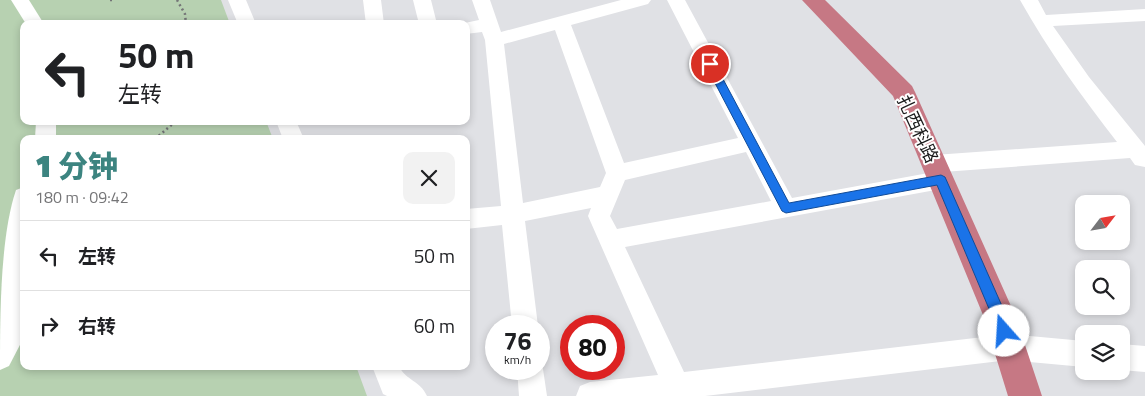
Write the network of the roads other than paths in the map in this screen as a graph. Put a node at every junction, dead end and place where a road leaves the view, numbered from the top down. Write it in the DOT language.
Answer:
graph roads {
  1 [pos="20,0"];
  2 [pos="237,0"];
  3 [pos="372,0"];
  4 [pos="422,0"];
  5 [pos="482,0"];
  6 [pos="641,0"];
  7 [pos="676,0"];
  8 [pos="814,0"];
  9 [pos="1028,0"];
  10 [pos="1145,14"];
  11 [pos="32,20"];
  12 [pos="245,20"];
  13 [pos="374,20"];
  14 [pos="427,20"];
  15 [pos="1040,21"];
  16 [pos="561,22"];
  17 [pos="470,29"];
  18 [pos="492,33"];
  19 [pos="752,143"];
  20 [pos="1140,155"];
  21 [pos="937,172"];
  22 [pos="618,173"];
  23 [pos="608,195"];
  24 [pos="20,206"];
  25 [pos="786,208"];
  26 [pos="513,214"];
  27 [pos="470,219"];
  28 [pos="612,240"];
  29 [pos="524,315"];
  30 [pos="1009,347"];
  31 [pos="1075,353"];
  32 [pos="0,357"];
  33 [pos="1130,358"];
  34 [pos="1145,359"];
  35 [pos="387,370"];
  36 [pos="531,380"];
  37 [pos="680,391"];
  38 [pos="414,396"];
  39 [pos="533,396"];
  40 [pos="590,396"];
  41 [pos="1024,396"];
  1 -- 11 [label="street"];
  2 -- 12 [label="street"];
  3 -- 13 [label="street"];
  4 -- 14 [label="street"];
  5 -- 18 [label="street"];
  6 -- 16 [label="street"];
  7 -- 19 [label="street"];
  8 -- 21 [label="highway, 扎西科路"];
  9 -- 15 [label="street"];
  10 -- 15 [label="street"];
  15 -- 20 [label="street"];
  16 -- 18 [label="street"];
  16 -- 22 [label="street"];
  17 -- 18 [label="street"];
  18 -- 26 [label="street"];
  19 -- 22 [label="street"];
  19 -- 25 [label="street"];
  20 -- 21 [label="street"];
  21 -- 25 [label="street"];
  21 -- 30 [label="highway, 扎西科路"];
  22 -- 23 [label="street"];
  23 -- 26 [label="street"];
  23 -- 28 [label="street"];
  24 -- 32 [label="street"];
  25 -- 28 [label="street"];
  26 -- 27 [label="street"];
  26 -- 29 [label="street"];
  28 -- 37 [label="street"];
  30 -- 31 [label="street"];
  30 -- 37 [label="street"];
  30 -- 41 [label="highway, 扎西科路"];
  33 -- 34 [label="street"];
  35 -- 38 [label="street"];
  36 -- 39 [label="street"];
  37 -- 40 [label="street"];
}
